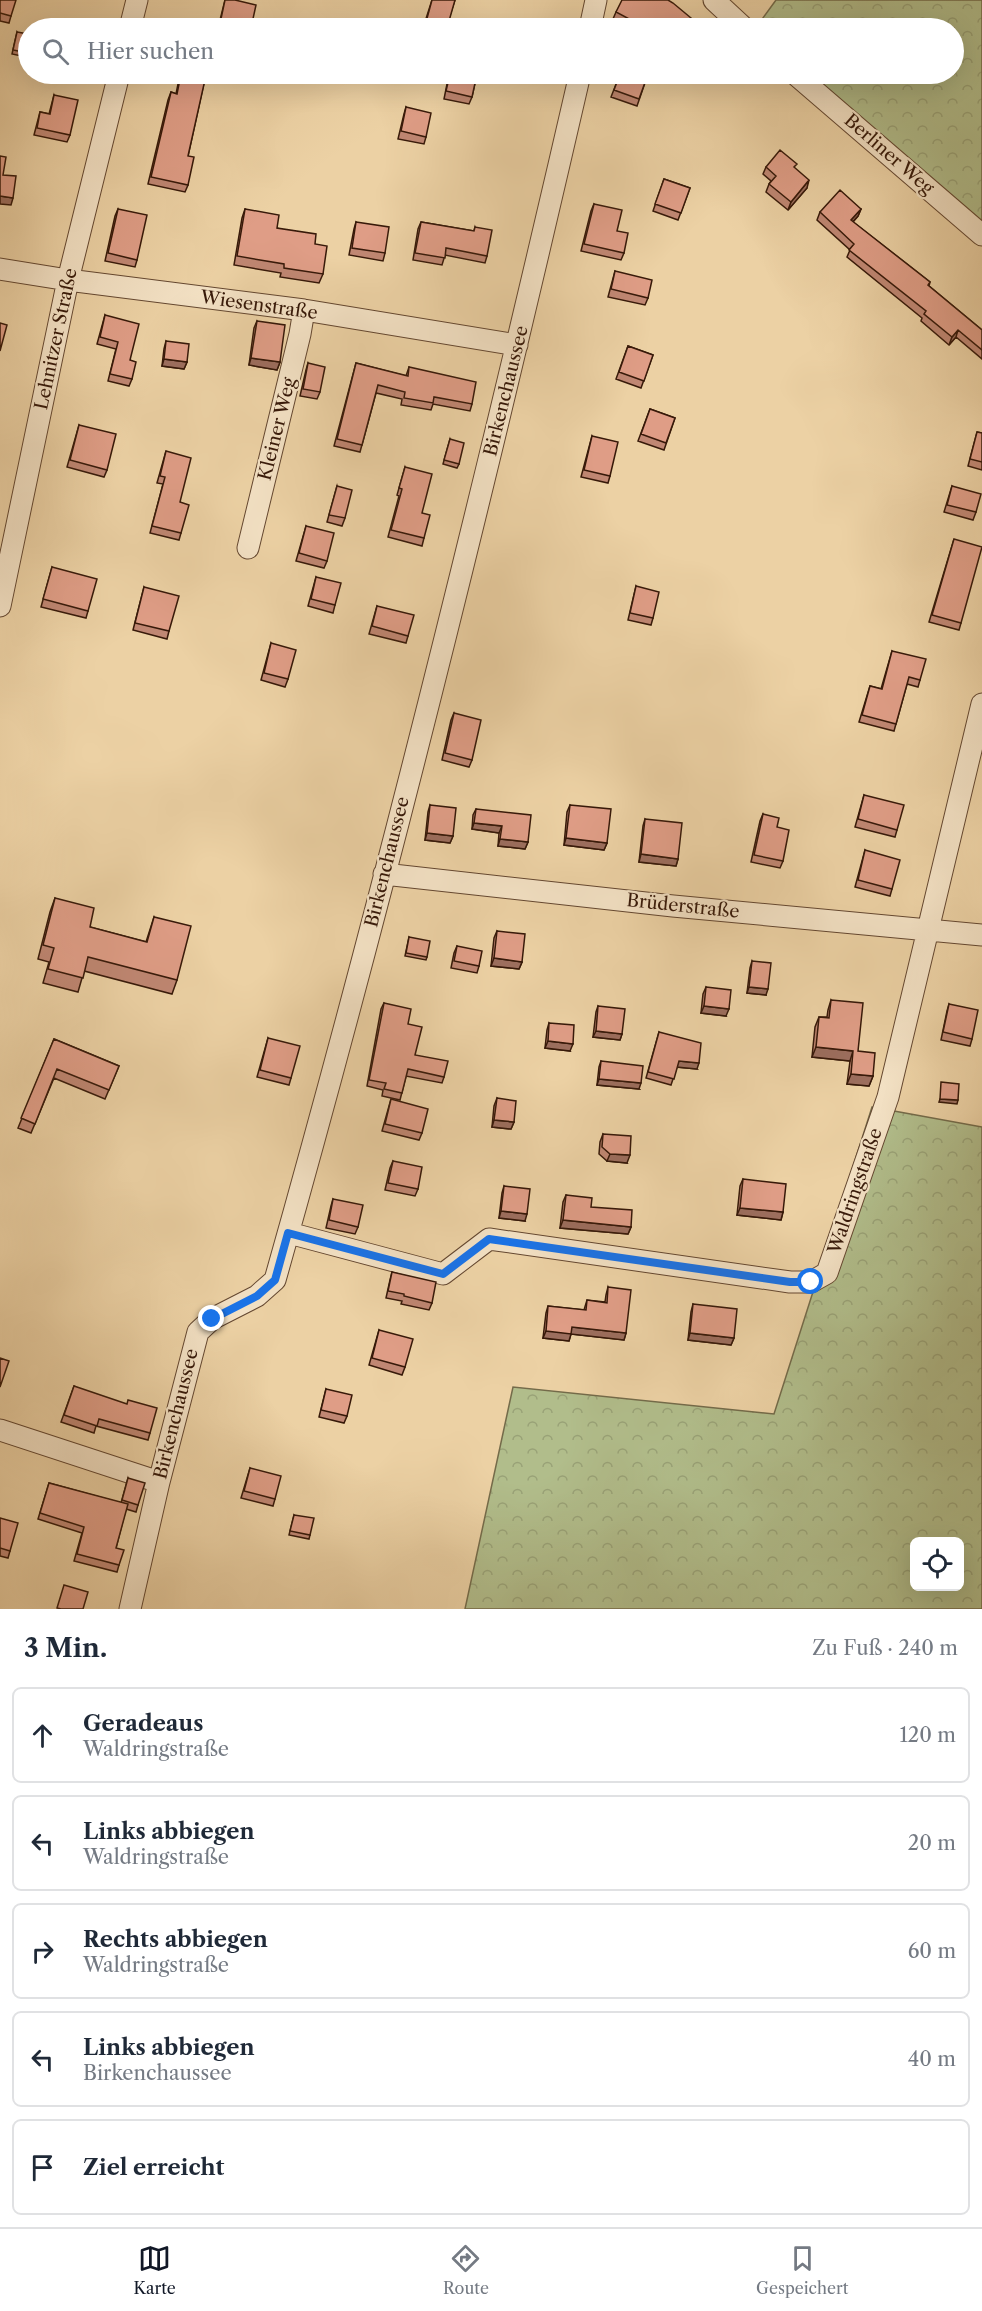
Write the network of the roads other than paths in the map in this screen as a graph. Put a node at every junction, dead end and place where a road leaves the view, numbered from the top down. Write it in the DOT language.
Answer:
graph roads {
  1 [pos="137,0"];
  2 [pos="596,0"];
  3 [pos="714,0"];
  4 [pos="132,18"];
  5 [pos="592,18"];
  6 [pos="733,18"];
  7 [pos="117,84"];
  8 [pos="578,84"];
  9 [pos="807,84"];
  10 [pos="982,236"];
  11 [pos="0,269"];
  12 [pos="68,280"];
  13 [pos="304,310"];
  14 [pos="517,345"];
  15 [pos="248,548"];
  16 [pos="1,601"];
  17 [pos="982,704"];
  18 [pos="384,874"];
  19 [pos="929,929"];
  20 [pos="982,935"];
  21 [pos="288,1233"];
  22 [pos="0,1430"];
  23 [pos="159,1482"];
  24 [pos="130,1609"];
  1 -- 4 [label="street"];
  2 -- 5 [label="street"];
  3 -- 6 [label="street"];
  7 -- 12 [label="street, Lehnitzer Straße"];
  8 -- 14 [label="street, Birkenchaussee"];
  9 -- 10 [label="street, Berliner Weg"];
  11 -- 12 [label="street, Wiesenstraße"];
  12 -- 13 [label="street, Wiesenstraße"];
  12 -- 16 [label="street, Lehnitzer Straße"];
  13 -- 14 [label="street, Wiesenstraße"];
  13 -- 15 [label="street, Kleiner Weg"];
  14 -- 18 [label="street, Birkenchaussee"];
  17 -- 19 [label="street, Waldringstraße"];
  18 -- 19 [label="street, Brüderstraße"];
  18 -- 21 [label="street, Birkenchaussee"];
  19 -- 20 [label="street, Brüderstraße"];
  19 -- 21 [label="street, Waldringstraße"];
  21 -- 23 [label="street, Birkenchaussee"];
  22 -- 23 [label="street"];
  23 -- 24 [label="street, Birkenchaussee"];
}
